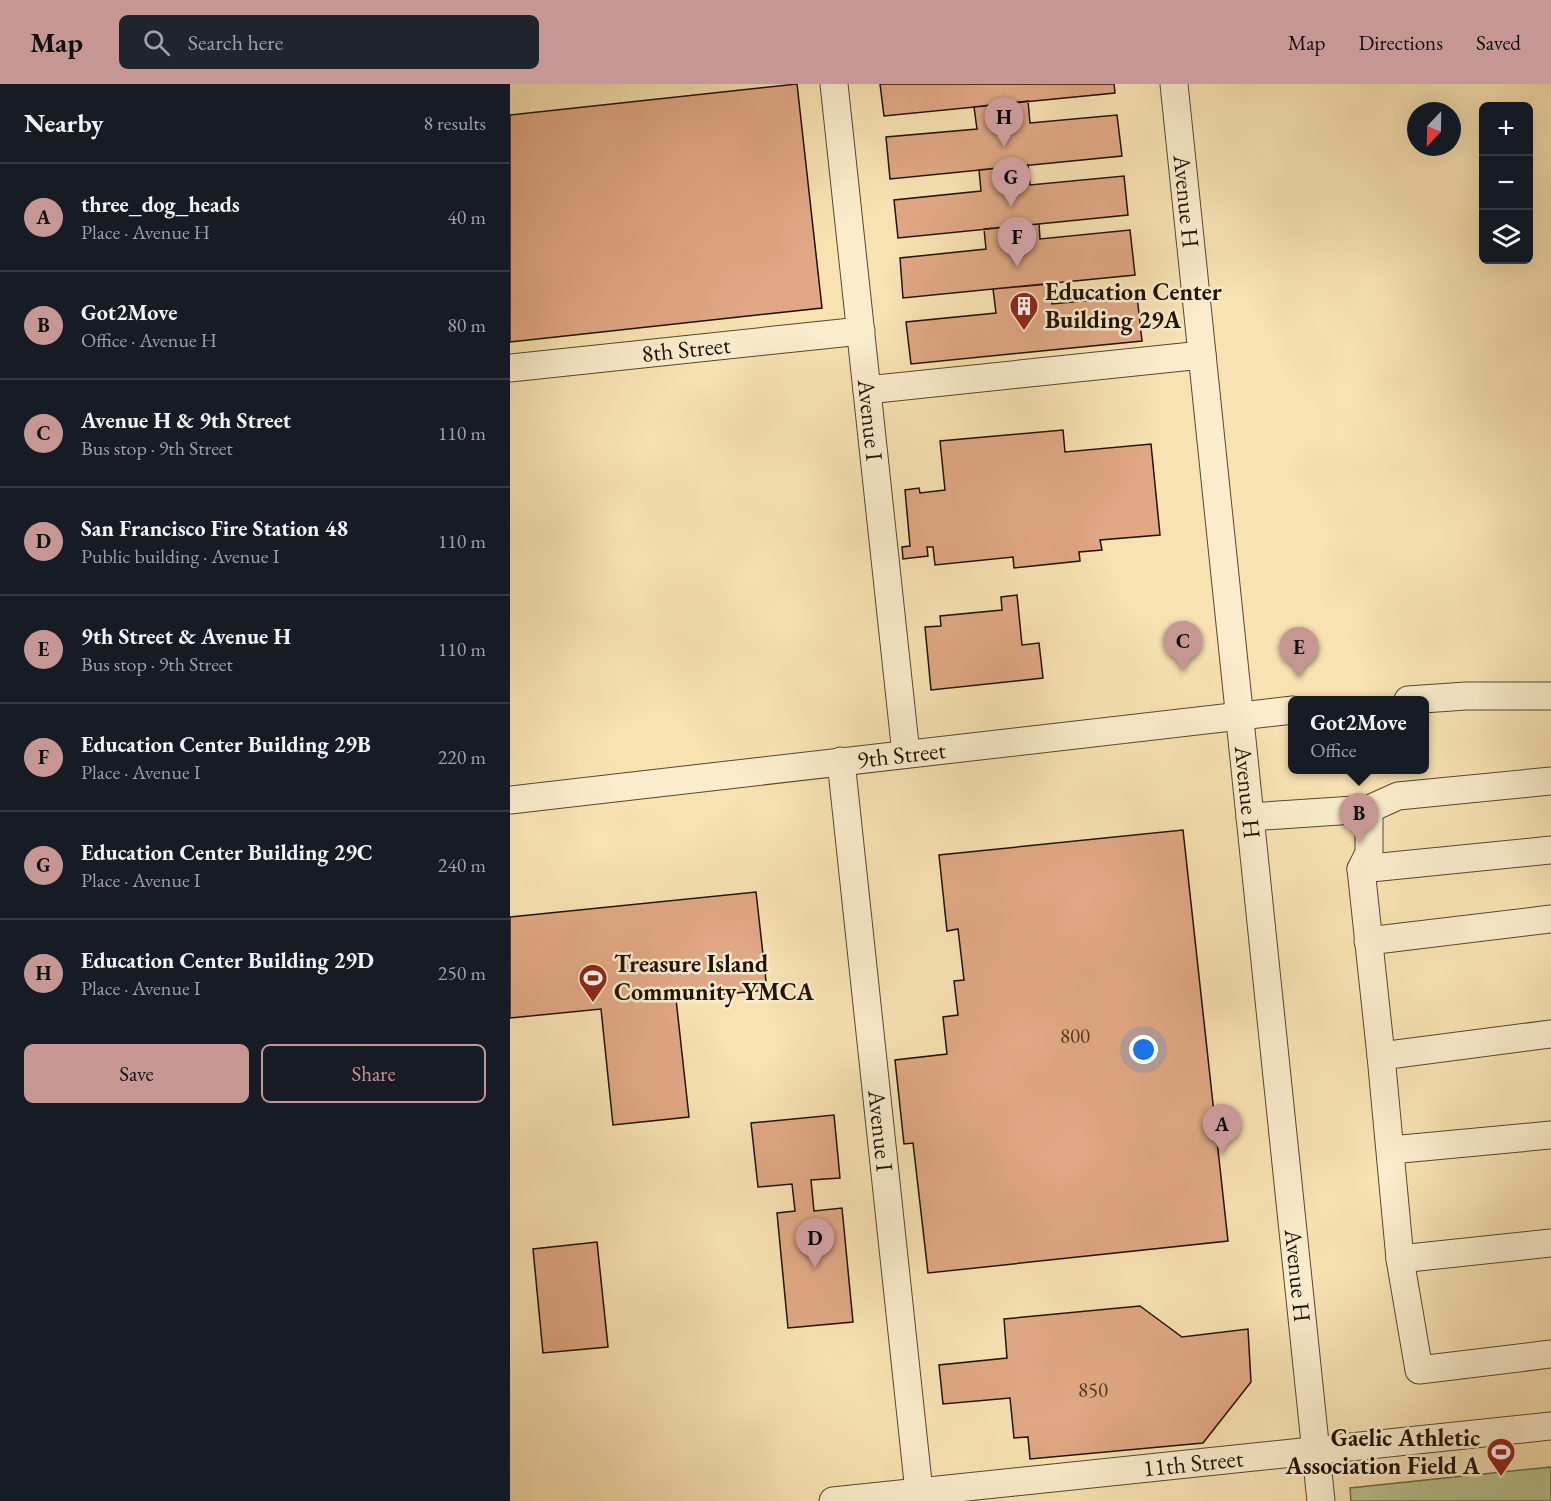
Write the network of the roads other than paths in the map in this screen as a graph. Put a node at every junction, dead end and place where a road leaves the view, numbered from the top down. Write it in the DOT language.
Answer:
graph roads {
  1 [pos="834,84"];
  2 [pos="1174,84"];
  3 [pos="861,331"];
  4 [pos="1202,355"];
  5 [pos="510,368"];
  6 [pos="867,390"];
  7 [pos="1551,696"];
  8 [pos="1429,699"];
  9 [pos="1288,711"];
  10 [pos="1239,716"];
  11 [pos="906,754"];
  12 [pos="841,761"];
  13 [pos="1551,781"];
  14 [pos="510,800"];
  15 [pos="1369,809"];
  16 [pos="1250,817"];
  17 [pos="1551,850"];
  18 [pos="1361,869"];
  19 [pos="1551,919"];
  20 [pos="1368,941"];
  21 [pos="1551,1034"];
  22 [pos="1381,1056"];
  23 [pos="1551,1135"];
  24 [pos="1390,1150"];
  25 [pos="1551,1244"];
  26 [pos="1400,1259"];
  27 [pos="1551,1354"];
  28 [pos="1551,1426"];
  29 [pos="1316,1451"];
  30 [pos="920,1497"];
  31 [pos="833,1501"];
  32 [pos="1321,1501"];
  1 -- 3 [label="street, Avenue I"];
  2 -- 4 [label="street, Avenue H"];
  3 -- 5 [label="street, 8th Street"];
  3 -- 6 [label="street, Avenue I"];
  4 -- 6 [label="street"];
  4 -- 10 [label="street, Avenue H"];
  6 -- 11 [label="street, Avenue I"];
  7 -- 8 [label="street"];
  9 -- 10 [label="street, 9th Street"];
  10 -- 11 [label="street, 9th Street"];
  10 -- 16 [label="street, Avenue H"];
  11 -- 12 [label="street, 9th Street"];
  12 -- 14 [label="street, 9th Street"];
  12 -- 30 [label="street, Avenue I"];
  13 -- 15 [label="street"];
  15 -- 16 [label="street"];
  15 -- 18 [label="street"];
  16 -- 29 [label="street, Avenue H"];
  17 -- 18 [label="street"];
  18 -- 20 [label="street"];
  19 -- 20 [label="street"];
  20 -- 22 [label="street"];
  21 -- 22 [label="street"];
  22 -- 24 [label="street"];
  23 -- 24 [label="street"];
  24 -- 26 [label="street"];
  25 -- 26 [label="street"];
  26 -- 27 [label="street"];
  28 -- 29 [label="street, 11th Street"];
  29 -- 30 [label="street, 11th Street"];
  29 -- 32 [label="street, Avenue H"];
  30 -- 31 [label="street, 11th Street"];
}
